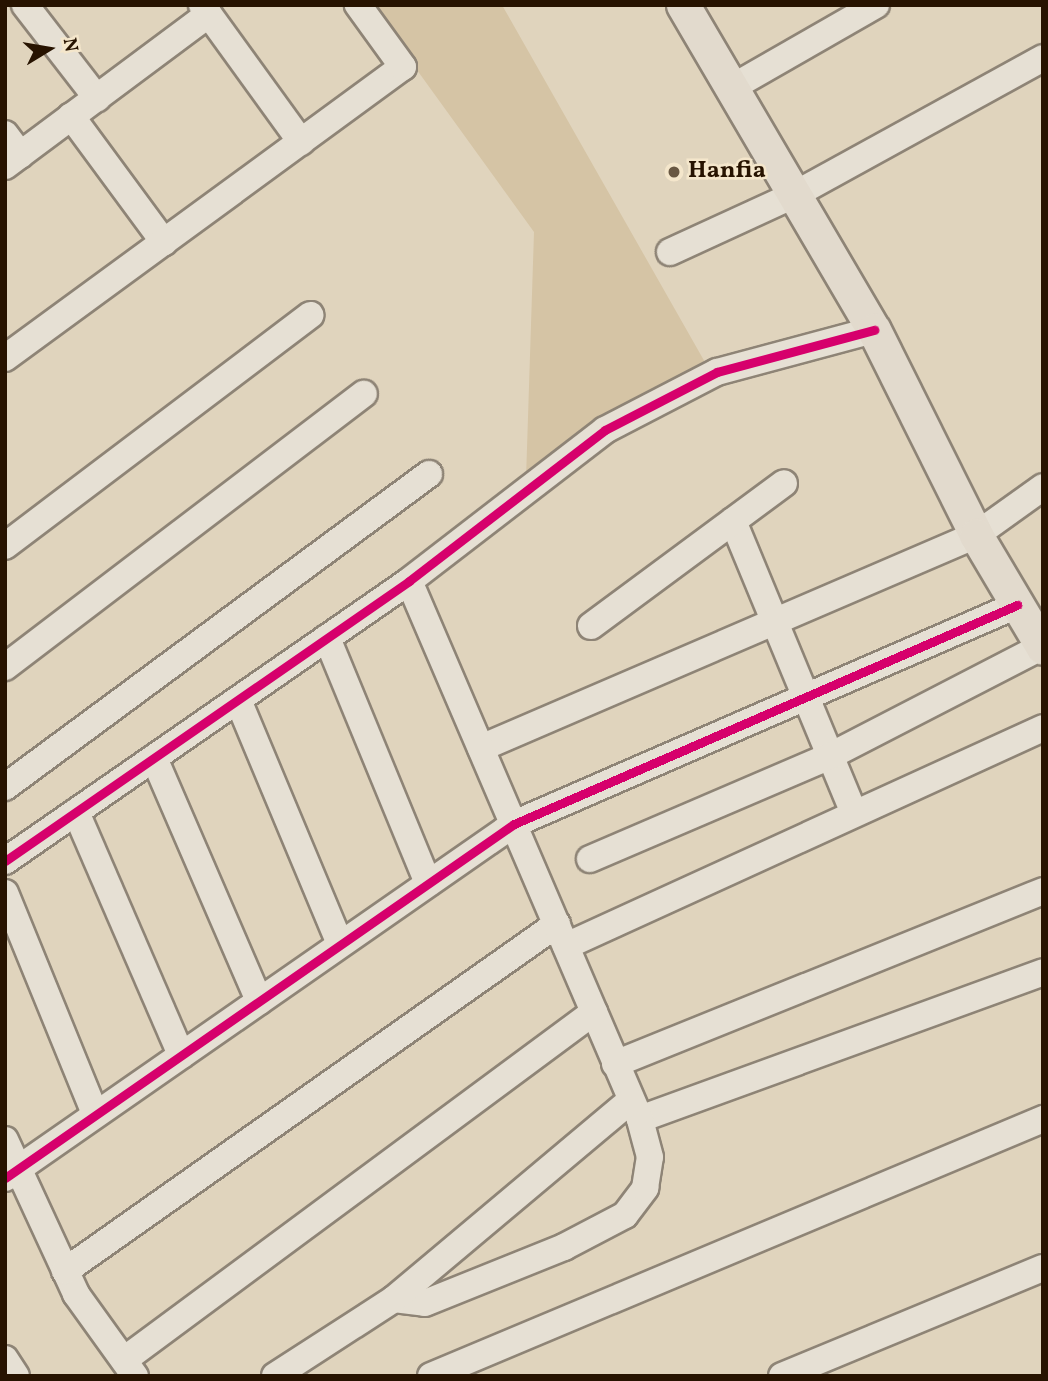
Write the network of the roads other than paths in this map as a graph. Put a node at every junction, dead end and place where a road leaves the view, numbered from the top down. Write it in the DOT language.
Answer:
graph roads {
  1 [pos="25,5"];
  2 [pos="358,5"];
  3 [pos="683,5"];
  4 [pos="876,5"];
  5 [pos="206,10"];
  6 [pos="1043,58"];
  7 [pos="731,88"];
  8 [pos="97,98"];
  9 [pos="71,116"];
  10 [pos="5,134"];
  11 [pos="301,142"];
  12 [pos="13,161"];
  13 [pos="794,195"];
  14 [pos="164,242"];
  15 [pos="670,252"];
  16 [pos="310,316"];
  17 [pos="874,330"];
  18 [pos="7,352"];
  19 [pos="364,394"];
  20 [pos="429,474"];
  21 [pos="784,483"];
  22 [pos="1043,487"];
  23 [pos="733,521"];
  24 [pos="976,535"];
  25 [pos="5,546"];
  26 [pos="409,581"];
  27 [pos="1017,605"];
  28 [pos="774,622"];
  29 [pos="591,626"];
  30 [pos="327,638"];
  31 [pos="1043,647"];
  32 [pos="5,667"];
  33 [pos="805,696"];
  34 [pos="237,700"];
  35 [pos="1043,728"];
  36 [pos="481,748"];
  37 [pos="830,756"];
  38 [pos="154,758"];
  39 [pos="5,787"];
  40 [pos="76,812"];
  41 [pos="854,813"];
  42 [pos="514,824"];
  43 [pos="590,859"];
  44 [pos="5,861"];
  45 [pos="428,883"];
  46 [pos="1043,891"];
  47 [pos="5,893"];
  48 [pos="561,935"];
  49 [pos="341,944"];
  50 [pos="1043,972"];
  51 [pos="259,1001"];
  52 [pos="594,1012"];
  53 [pos="181,1055"];
  54 [pos="615,1064"];
  55 [pos="636,1109"];
  56 [pos="95,1114"];
  57 [pos="1043,1119"];
  58 [pos="5,1140"];
  59 [pos="12,1173"];
  60 [pos="1043,1268"];
  61 [pos="65,1271"];
  62 [pos="394,1299"];
  63 [pos="5,1359"];
  64 [pos="130,1368"];
  65 [pos="16,1376"];
  66 [pos="275,1376"];
  67 [pos="430,1376"];
  68 [pos="782,1376"];
  1 -- 8 [label="street"];
  2 -- 11 [label="street"];
  3 -- 7 [label="main road"];
  4 -- 7 [label="street"];
  5 -- 8 [label="street"];
  5 -- 11 [label="street"];
  6 -- 13 [label="street"];
  7 -- 13 [label="main road"];
  8 -- 9 [label="street"];
  9 -- 12 [label="street"];
  9 -- 14 [label="street"];
  10 -- 12 [label="street"];
  11 -- 14 [label="street"];
  13 -- 15 [label="street"];
  13 -- 17 [label="main road"];
  14 -- 18 [label="street"];
  16 -- 25 [label="street"];
  17 -- 24 [label="main road"];
  17 -- 26 [label="street"];
  19 -- 32 [label="street"];
  20 -- 39 [label="street"];
  21 -- 23 [label="street"];
  22 -- 24 [label="street"];
  23 -- 28 [label="street"];
  23 -- 29 [label="street"];
  24 -- 27 [label="main road"];
  24 -- 28 [label="street"];
  26 -- 30 [label="street"];
  26 -- 36 [label="street"];
  27 -- 31 [label="main road"];
  27 -- 33 [label="street"];
  28 -- 33 [label="street"];
  28 -- 36 [label="street"];
  30 -- 34 [label="street"];
  30 -- 45 [label="street"];
  31 -- 37 [label="street"];
  33 -- 37 [label="street"];
  33 -- 42 [label="street"];
  34 -- 38 [label="street"];
  34 -- 49 [label="street"];
  35 -- 41 [label="street"];
  36 -- 42 [label="street"];
  37 -- 41 [label="street"];
  37 -- 43 [label="street"];
  38 -- 40 [label="street"];
  38 -- 51 [label="street"];
  40 -- 44 [label="street"];
  40 -- 53 [label="street"];
  41 -- 48 [label="street"];
  42 -- 45 [label="street"];
  42 -- 48 [label="street"];
  45 -- 49 [label="street"];
  46 -- 54 [label="street"];
  47 -- 56 [label="street"];
  48 -- 52 [label="street"];
  48 -- 61 [label="street"];
  49 -- 51 [label="street"];
  50 -- 55 [label="street"];
  51 -- 53 [label="street"];
  52 -- 54 [label="street"];
  52 -- 64 [label="street"];
  53 -- 56 [label="street"];
  54 -- 55 [label="street"];
  55 -- 62 [label="street"];
  55 -- 62 [label="street"];
  56 -- 59 [label="street"];
  57 -- 67 [label="street"];
  58 -- 59 [label="street"];
  59 -- 61 [label="street"];
  60 -- 68 [label="street"];
  61 -- 64 [label="street"];
  62 -- 66 [label="street"];
  63 -- 65 [label="street"];
}
